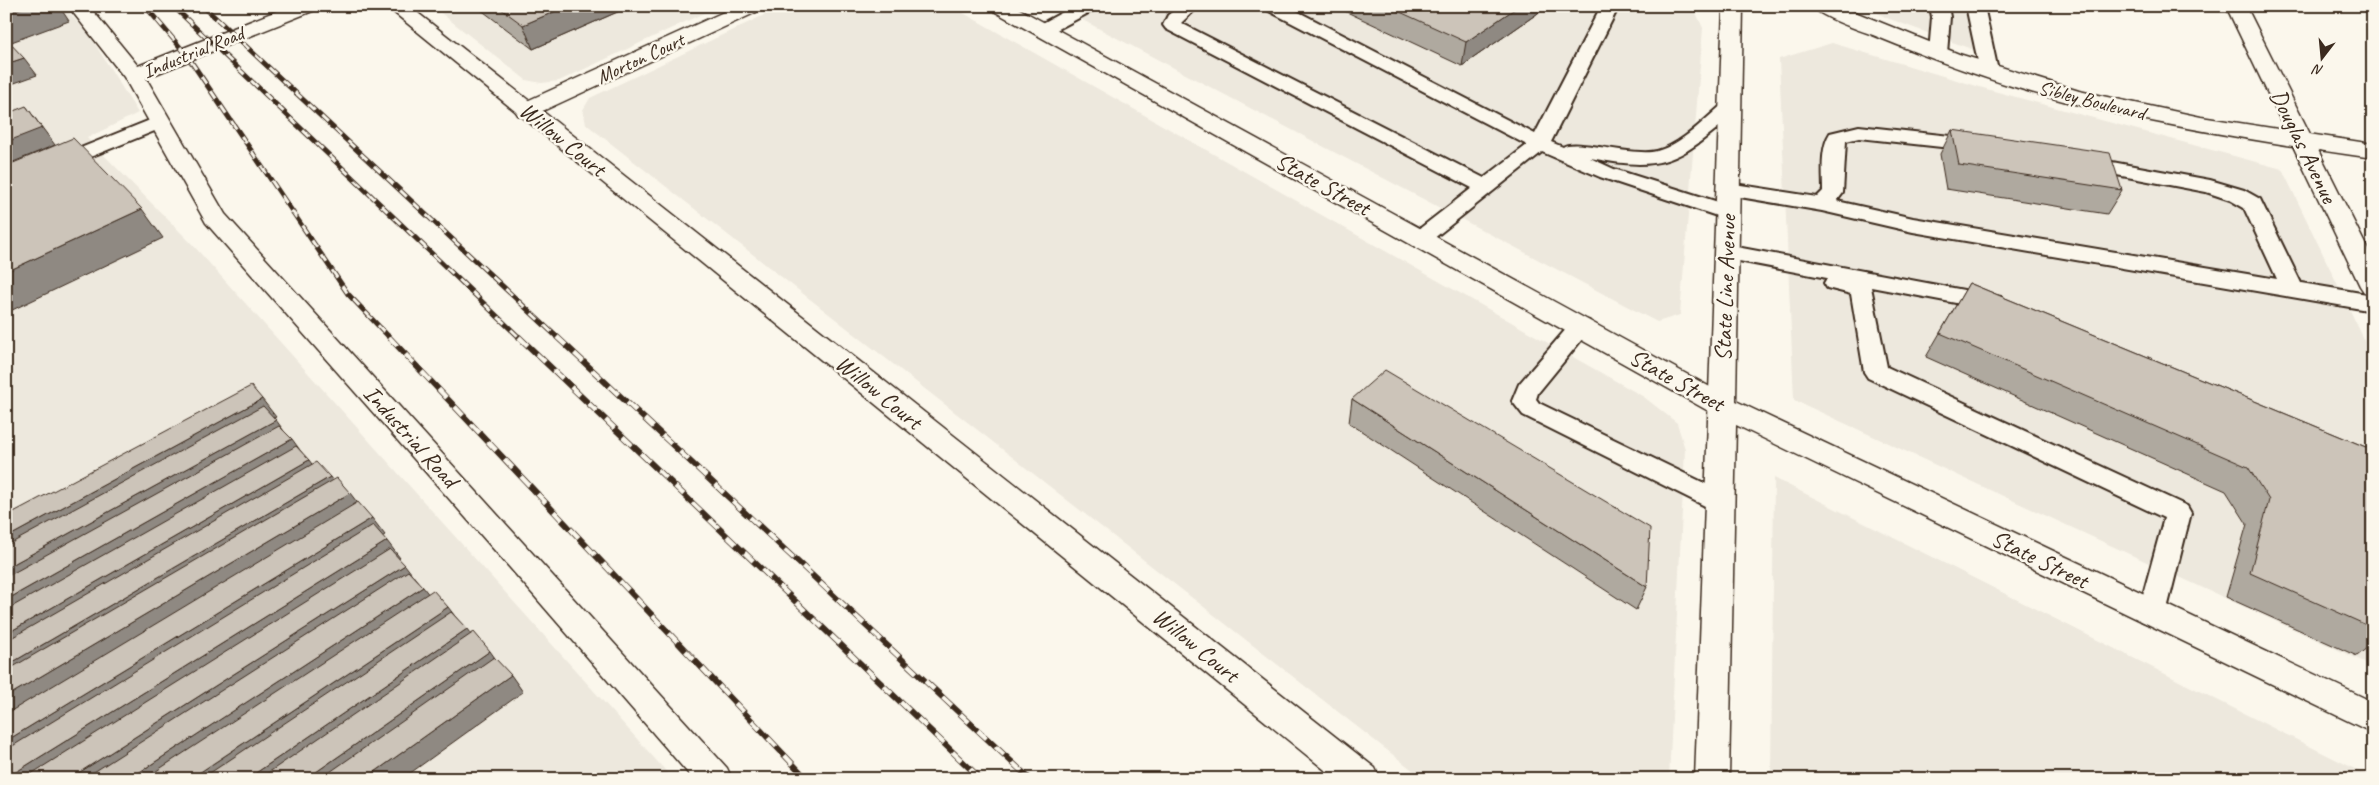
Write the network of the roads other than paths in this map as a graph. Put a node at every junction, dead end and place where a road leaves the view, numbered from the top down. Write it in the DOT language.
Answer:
graph roads {
  1 [pos="78,6"];
  2 [pos="308,6"];
  3 [pos="396,6"];
  4 [pos="754,6"];
  5 [pos="1000,6"];
  6 [pos="1088,6"];
  7 [pos="1273,6"];
  8 [pos="1602,6"];
  9 [pos="1732,6"];
  10 [pos="1822,6"];
  11 [pos="1938,6"];
  12 [pos="1975,6"];
  13 [pos="2236,6"];
  14 [pos="1186,7"];
  15 [pos="1043,30"];
  16 [pos="1938,53"];
  17 [pos="1989,71"];
  18 [pos="134,75"];
  19 [pos="1730,108"];
  20 [pos="526,110"];
  21 [pos="160,122"];
  22 [pos="2300,140"];
  23 [pos="1540,144"];
  24 [pos="1998,148"];
  25 [pos="2373,151"];
  26 [pos="2065,160"];
  27 [pos="6,185"];
  28 [pos="1486,187"];
  29 [pos="1728,200"];
  30 [pos="1822,204"];
  31 [pos="1421,238"];
  32 [pos="1726,258"];
  33 [pos="2373,286"];
  34 [pos="2293,290"];
  35 [pos="2373,303"];
  36 [pos="2015,310"];
  37 [pos="1581,327"];
  38 [pos="1722,406"];
  39 [pos="1720,502"];
  40 [pos="2152,613"];
  41 [pos="2373,718"];
  42 [pos="715,779"];
  43 [pos="1363,779"];
  44 [pos="1712,779"];
  1 -- 18 [label="street, Industrial Road"];
  2 -- 18 [label="street, Industrial Road"];
  3 -- 20 [label="street, Willow Court"];
  4 -- 20 [label="street, Morton Court"];
  5 -- 15 [label="street, State Street"];
  6 -- 15 [label="lane"];
  7 -- 23 [label="lane"];
  8 -- 23 [label="lane"];
  9 -- 19 [label="street, State Line Avenue"];
  10 -- 16 [label="street, Sibley Boulevard"];
  11 -- 16 [label="lane"];
  12 -- 17 [label="lane"];
  13 -- 22 [label="street, Douglas Avenue"];
  14 -- 28 [label="lane"];
  15 -- 31 [label="street, State Street"];
  16 -- 17 [label="street, Sibley Boulevard"];
  17 -- 22 [label="street, Sibley Boulevard"];
  18 -- 21 [label="street, Industrial Road"];
  19 -- 23 [label="lane"];
  19 -- 29 [label="street, State Line Avenue"];
  20 -- 43 [label="street, Willow Court"];
  21 -- 27 [label="lane"];
  21 -- 42 [label="street, Industrial Road"];
  22 -- 25 [label="street, Sibley Boulevard"];
  22 -- 33 [label="street, Douglas Avenue"];
  23 -- 28 [label="lane"];
  23 -- 29 [label="lane"];
  24 -- 30 [label="lane"];
  26 -- 34 [label="lane"];
  28 -- 31 [label="lane"];
  29 -- 30 [label="lane"];
  29 -- 32 [label="street, State Line Avenue"];
  30 -- 34 [label="lane"];
  31 -- 37 [label="street, State Street"];
  32 -- 36 [label="lane"];
  32 -- 38 [label="street, State Line Avenue"];
  32 -- 40 [label="lane"];
  34 -- 35 [label="lane"];
  37 -- 38 [label="street, State Street"];
  37 -- 39 [label="lane"];
  38 -- 39 [label="street, State Line Avenue"];
  38 -- 40 [label="street, State Street"];
  39 -- 44 [label="street, State Line Avenue"];
  40 -- 41 [label="street, State Street"];
}
